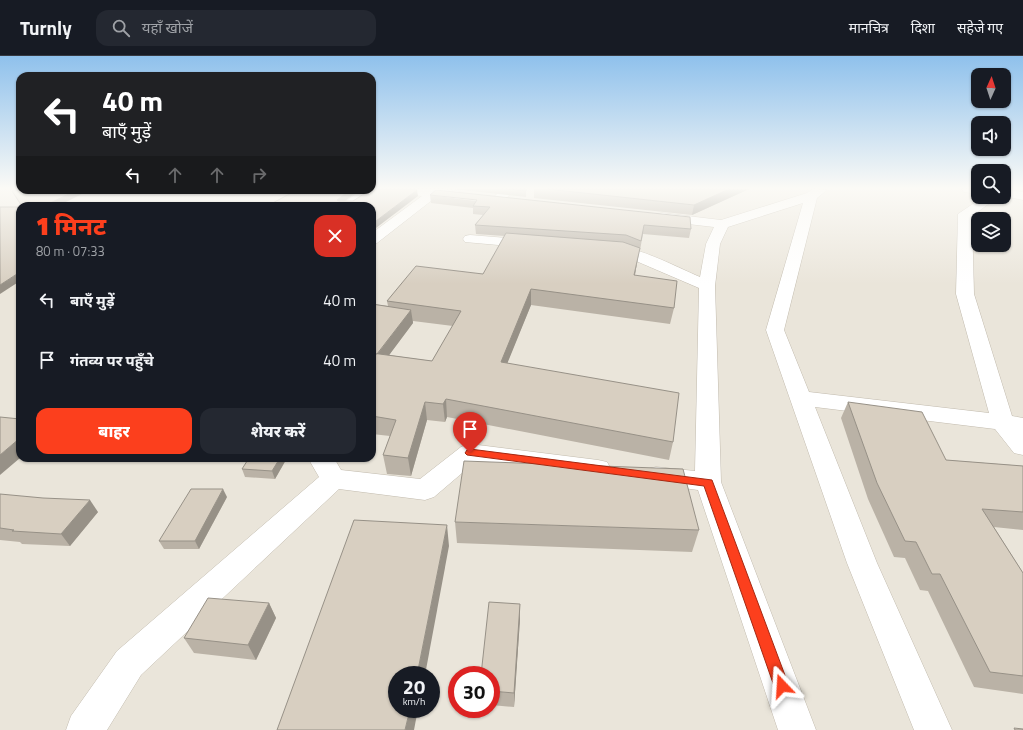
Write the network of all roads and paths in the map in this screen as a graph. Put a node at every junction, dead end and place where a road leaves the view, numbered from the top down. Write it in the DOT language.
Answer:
graph roads {
  1 [pos="397,220"];
  2 [pos="691,220"];
  3 [pos="733,220"];
  4 [pos="808,220"];
  5 [pos="965,220"];
  6 [pos="722,224"];
  7 [pos="376,237"];
  8 [pos="470,239"];
  9 [pos="548,245"];
  10 [pos="594,249"];
  11 [pos="706,286"];
  12 [pos="801,398"];
  13 [pos="1013,424"];
  14 [pos="1023,447"];
  15 [pos="327,469"];
  16 [pos="708,482"];
  17 [pos="85,730"];
  18 [pos="798,730"];
  19 [pos="933,730"];
  1 -- 7 [label="street"];
  2 -- 6 [label="street"];
  3 -- 6 [label="street"];
  4 -- 12 [label="street"];
  5 -- 13 [label="street"];
  6 -- 11 [label="street"];
  8 -- 9 [label="street"];
  10 -- 11 [label="street"];
  11 -- 16 [label="street"];
  12 -- 13 [label="street"];
  12 -- 19 [label="street"];
  13 -- 14 [label="street"];
  15 -- 16 [label="street"];
  15 -- 17 [label="street"];
  16 -- 18 [label="street"];
}
